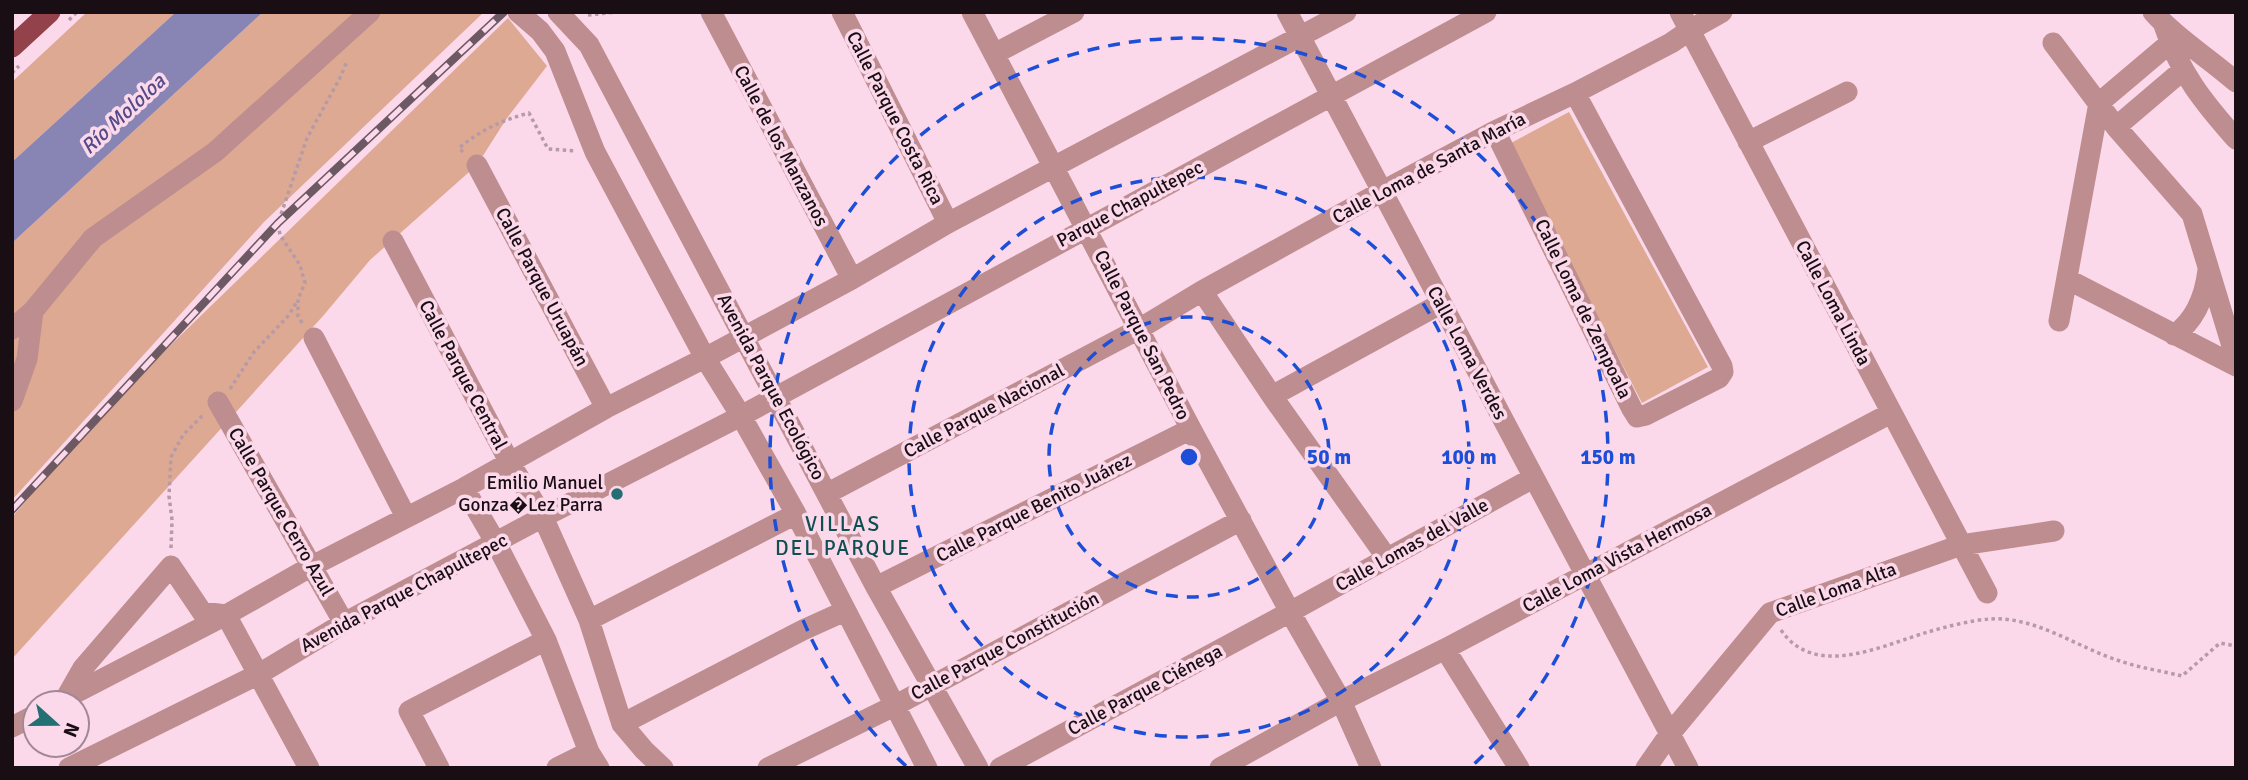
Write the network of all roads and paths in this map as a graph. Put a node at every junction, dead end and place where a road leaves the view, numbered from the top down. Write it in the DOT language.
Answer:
graph roads {
  1 [pos="50,12"];
  2 [pos="370,12"];
  3 [pos="519,12"];
  4 [pos="558,12"];
  5 [pos="711,12"];
  6 [pos="842,12"];
  7 [pos="972,12"];
  8 [pos="1074,12"];
  9 [pos="1287,12"];
  10 [pos="1346,12"];
  11 [pos="1486,12"];
  12 [pos="1722,12"];
  13 [pos="1685,21"];
  14 [pos="2162,27"];
  15 [pos="580,34"];
  16 [pos="1299,36"];
  17 [pos="2053,43"];
  18 [pos="12,47"];
  19 [pos="350,51"];
  20 [pos="555,51"];
  21 [pos="994,54"];
  22 [pos="2183,70"];
  23 [pos="2236,82"];
  24 [pos="1847,92"];
  25 [pos="1575,93"];
  26 [pos="1330,96"];
  27 [pos="2099,103"];
  28 [pos="2116,127"];
  29 [pos="1495,131"];
  30 [pos="2236,139"];
  31 [pos="1748,142"];
  32 [pos="596,152"];
  33 [pos="477,165"];
  34 [pos="1053,167"];
  35 [pos="1381,192"];
  36 [pos="948,223"];
  37 [pos="1087,228"];
  38 [pos="393,241"];
  39 [pos="2208,268"];
  40 [pos="852,279"];
  41 [pos="2067,279"];
  42 [pos="1202,291"];
  43 [pos="1440,304"];
  44 [pos="33,311"];
  45 [pos="2059,321"];
  46 [pos="12,329"];
  47 [pos="1139,329"];
  48 [pos="2174,335"];
  49 [pos="744,337"];
  50 [pos="314,338"];
  51 [pos="705,359"];
  52 [pos="2236,359"];
  53 [pos="2236,366"];
  54 [pos="775,396"];
  55 [pos="1272,396"];
  56 [pos="12,401"];
  57 [pos="218,402"];
  58 [pos="606,408"];
  59 [pos="1891,413"];
  60 [pos="741,416"];
  61 [pos="1191,429"];
  62 [pos="510,463"];
  63 [pos="1533,478"];
  64 [pos="464,488"];
  65 [pos="828,494"];
  66 [pos="796,514"];
  67 [pos="406,517"];
  68 [pos="543,517"];
  69 [pos="1241,520"];
  70 [pos="2054,531"];
  71 [pos="496,543"];
  72 [pos="1961,545"];
  73 [pos="1387,558"];
  74 [pos="312,566"];
  75 [pos="1584,575"];
  76 [pos="876,587"];
  77 [pos="1987,593"];
  78 [pos="845,611"];
  79 [pos="1290,612"];
  80 [pos="1770,613"];
  81 [pos="226,615"];
  82 [pos="589,620"];
  83 [pos="344,623"];
  84 [pos="546,640"];
  85 [pos="2236,646"];
  86 [pos="1445,649"];
  87 [pos="258,674"];
  88 [pos="930,685"];
  89 [pos="69,689"];
  90 [pos="83,689"];
  91 [pos="1341,701"];
  92 [pos="896,705"];
  93 [pos="622,724"];
  94 [pos="1669,734"];
  95 [pos="594,760"];
  96 [pos="69,768"];
  97 [pos="309,768"];
  98 [pos="439,768"];
  99 [pos="557,768"];
  100 [pos="663,768"];
  101 [pos="768,768"];
  102 [pos="927,768"];
  103 [pos="978,768"];
  104 [pos="1000,768"];
  105 [pos="1220,768"];
  106 [pos="1371,768"];
  107 [pos="1519,768"];
  108 [pos="1646,768"];
  109 [pos="1688,768"];
  1 -- 18 [label="main road"];
  2 -- 44 [label="street"];
  3 -- 20 [label="street, Avenida Parque Ecológico"];
  4 -- 15 [label="street, Avenida Parque Ecológico"];
  5 -- 40 [label="street, Calle de los Manzanos"];
  6 -- 36 [label="street, Calle Parque Costa Rica"];
  7 -- 21 [label="street, Calle Parque San Pedro"];
  8 -- 21 [label="street"];
  9 -- 16 [label="street, Calle Loma Verdes"];
  10 -- 16 [label="street"];
  11 -- 26 [label="street, Parque Chapultepec"];
  12 -- 13 [label="street, Calle Loma de Santa María"];
  13 -- 25 [label="street, Calle Loma de Santa María"];
  13 -- 31 [label="street, Calle Loma Linda"];
  14 -- 22 [label="street"];
  14 -- 23 [label="street"];
  14 -- 27 [label="street"];
  15 -- 20 [label="street"];
  15 -- 49 [label="street, Avenida Parque Ecológico"];
  16 -- 26 [label="street, Calle Loma Verdes"];
  16 -- 34 [label="street"];
  17 -- 27 [label="street"];
  19 -- 50 [label="path"];
  20 -- 32 [label="street, Avenida Parque Ecológico"];
  21 -- 34 [label="street, Calle Parque San Pedro"];
  22 -- 28 [label="street"];
  22 -- 30 [label="street"];
  24 -- 31 [label="street"];
  25 -- 29 [label="street, Calle Loma de Santa María"];
  25 -- 29 [label="street, Calle Loma de Zempoala"];
  26 -- 35 [label="street, Calle Loma Verdes"];
  26 -- 37 [label="street, Parque Chapultepec"];
  27 -- 28 [label="street"];
  27 -- 41 [label="street"];
  28 -- 39 [label="street"];
  29 -- 35 [label="street, Calle Loma de Santa María"];
  31 -- 59 [label="street, Calle Loma Linda"];
  32 -- 33 [label="path"];
  32 -- 51 [label="street, Avenida Parque Ecológico"];
  33 -- 58 [label="street, Calle Parque Uruapán"];
  34 -- 36 [label="street"];
  34 -- 37 [label="street, Calle Parque San Pedro"];
  35 -- 42 [label="street, Calle Loma de Santa María"];
  35 -- 43 [label="street, Calle Loma Verdes"];
  36 -- 40 [label="street"];
  37 -- 47 [label="street, Calle Parque San Pedro"];
  37 -- 54 [label="street, Parque Chapultepec"];
  38 -- 62 [label="street, Calle Parque Central"];
  39 -- 48 [label="street"];
  39 -- 52 [label="street"];
  40 -- 49 [label="street"];
  41 -- 45 [label="street"];
  41 -- 48 [label="street"];
  42 -- 47 [label="street, Calle Loma de Santa María"];
  42 -- 55 [label="street"];
  43 -- 55 [label="street"];
  43 -- 63 [label="street, Calle Loma Verdes"];
  44 -- 46 [label="street"];
  44 -- 56 [label="street"];
  47 -- 61 [label="street, Calle Parque San Pedro"];
  47 -- 65 [label="street, Calle Parque Nacional"];
  48 -- 53 [label="street"];
  49 -- 51 [label="street"];
  49 -- 54 [label="street, Avenida Parque Ecológico"];
  50 -- 67 [label="street"];
  51 -- 58 [label="street"];
  51 -- 60 [label="street, Avenida Parque Ecológico"];
  54 -- 60 [label="street, Avenida Parque Chapultepec"];
  54 -- 65 [label="street, Avenida Parque Ecológico"];
  55 -- 73 [label="street"];
  57 -- 74 [label="street, Calle Parque Cerro Azul"];
  58 -- 62 [label="street"];
  59 -- 72 [label="street, Calle Loma Linda"];
  59 -- 75 [label="street, Calle Loma Vista Hermosa"];
  60 -- 66 [label="street, Avenida Parque Ecológico"];
  60 -- 68 [label="street, Avenida Parque Chapultepec"];
  61 -- 69 [label="street, Calle Parque San Pedro"];
  61 -- 76 [label="street, Calle Parque Benito Juárez"];
  62 -- 64 [label="street"];
  62 -- 68 [label="street, Calle Parque Central"];
  63 -- 73 [label="street, Calle Lomas del Valle"];
  63 -- 75 [label="street, Calle Loma Verdes"];
  64 -- 67 [label="street"];
  64 -- 71 [label="street"];
  65 -- 76 [label="street, Avenida Parque Ecológico"];
  66 -- 78 [label="street, Avenida Parque Ecológico"];
  66 -- 82 [label="street"];
  67 -- 74 [label="street"];
  68 -- 71 [label="street, Avenida Parque Chapultepec"];
  68 -- 82 [label="street, Calle Parque Central"];
  69 -- 79 [label="street, Calle Parque San Pedro"];
  69 -- 88 [label="street, Calle Parque Constitución"];
  70 -- 72 [label="street, Calle Loma Alta"];
  71 -- 83 [label="street, Avenida Parque Chapultepec"];
  71 -- 84 [label="street"];
  72 -- 77 [label="street, Calle Loma Linda"];
  72 -- 80 [label="street, Calle Loma Alta"];
  73 -- 79 [label="street, Calle Lomas del Valle"];
  74 -- 81 [label="street"];
  74 -- 83 [label="street, Calle Parque Cerro Azul"];
  75 -- 86 [label="street, Calle Loma Vista Hermosa"];
  75 -- 94 [label="street, Calle Loma Verdes"];
  76 -- 88 [label="street, Avenida Parque Ecológico"];
  78 -- 92 [label="street, Avenida Parque Ecológico"];
  78 -- 93 [label="street"];
  79 -- 91 [label="street, Calle Parque San Pedro"];
  79 -- 104 [label="street, Calle Parque Ciénega"];
  80 -- 85 [label="path"];
  80 -- 94 [label="street, Calle Loma Alta"];
  81 -- 87 [label="street"];
  81 -- 89 [label="street"];
  81 -- 90 [label="street"];
  82 -- 93 [label="street, Calle Parque Central"];
  83 -- 87 [label="street, Avenida Parque Chapultepec"];
  84 -- 95 [label="street"];
  84 -- 98 [label="street"];
  86 -- 91 [label="street, Calle Loma Vista Hermosa"];
  86 -- 107 [label="street"];
  87 -- 96 [label="street, Avenida Parque Chapultepec"];
  87 -- 97 [label="street"];
  88 -- 92 [label="street, Calle Parque Constitución"];
  88 -- 103 [label="street, Avenida Parque Ecológico"];
  91 -- 105 [label="street, Calle Loma Vista Hermosa"];
  91 -- 106 [label="street, Calle Parque San Pedro"];
  92 -- 101 [label="street, Calle Parque Constitución"];
  92 -- 102 [label="street, Avenida Parque Ecológico"];
  93 -- 100 [label="street, Calle Parque Central"];
  94 -- 108 [label="street, Calle Loma Alta"];
  94 -- 109 [label="street, Calle Loma Verdes"];
  95 -- 99 [label="street"];
}
